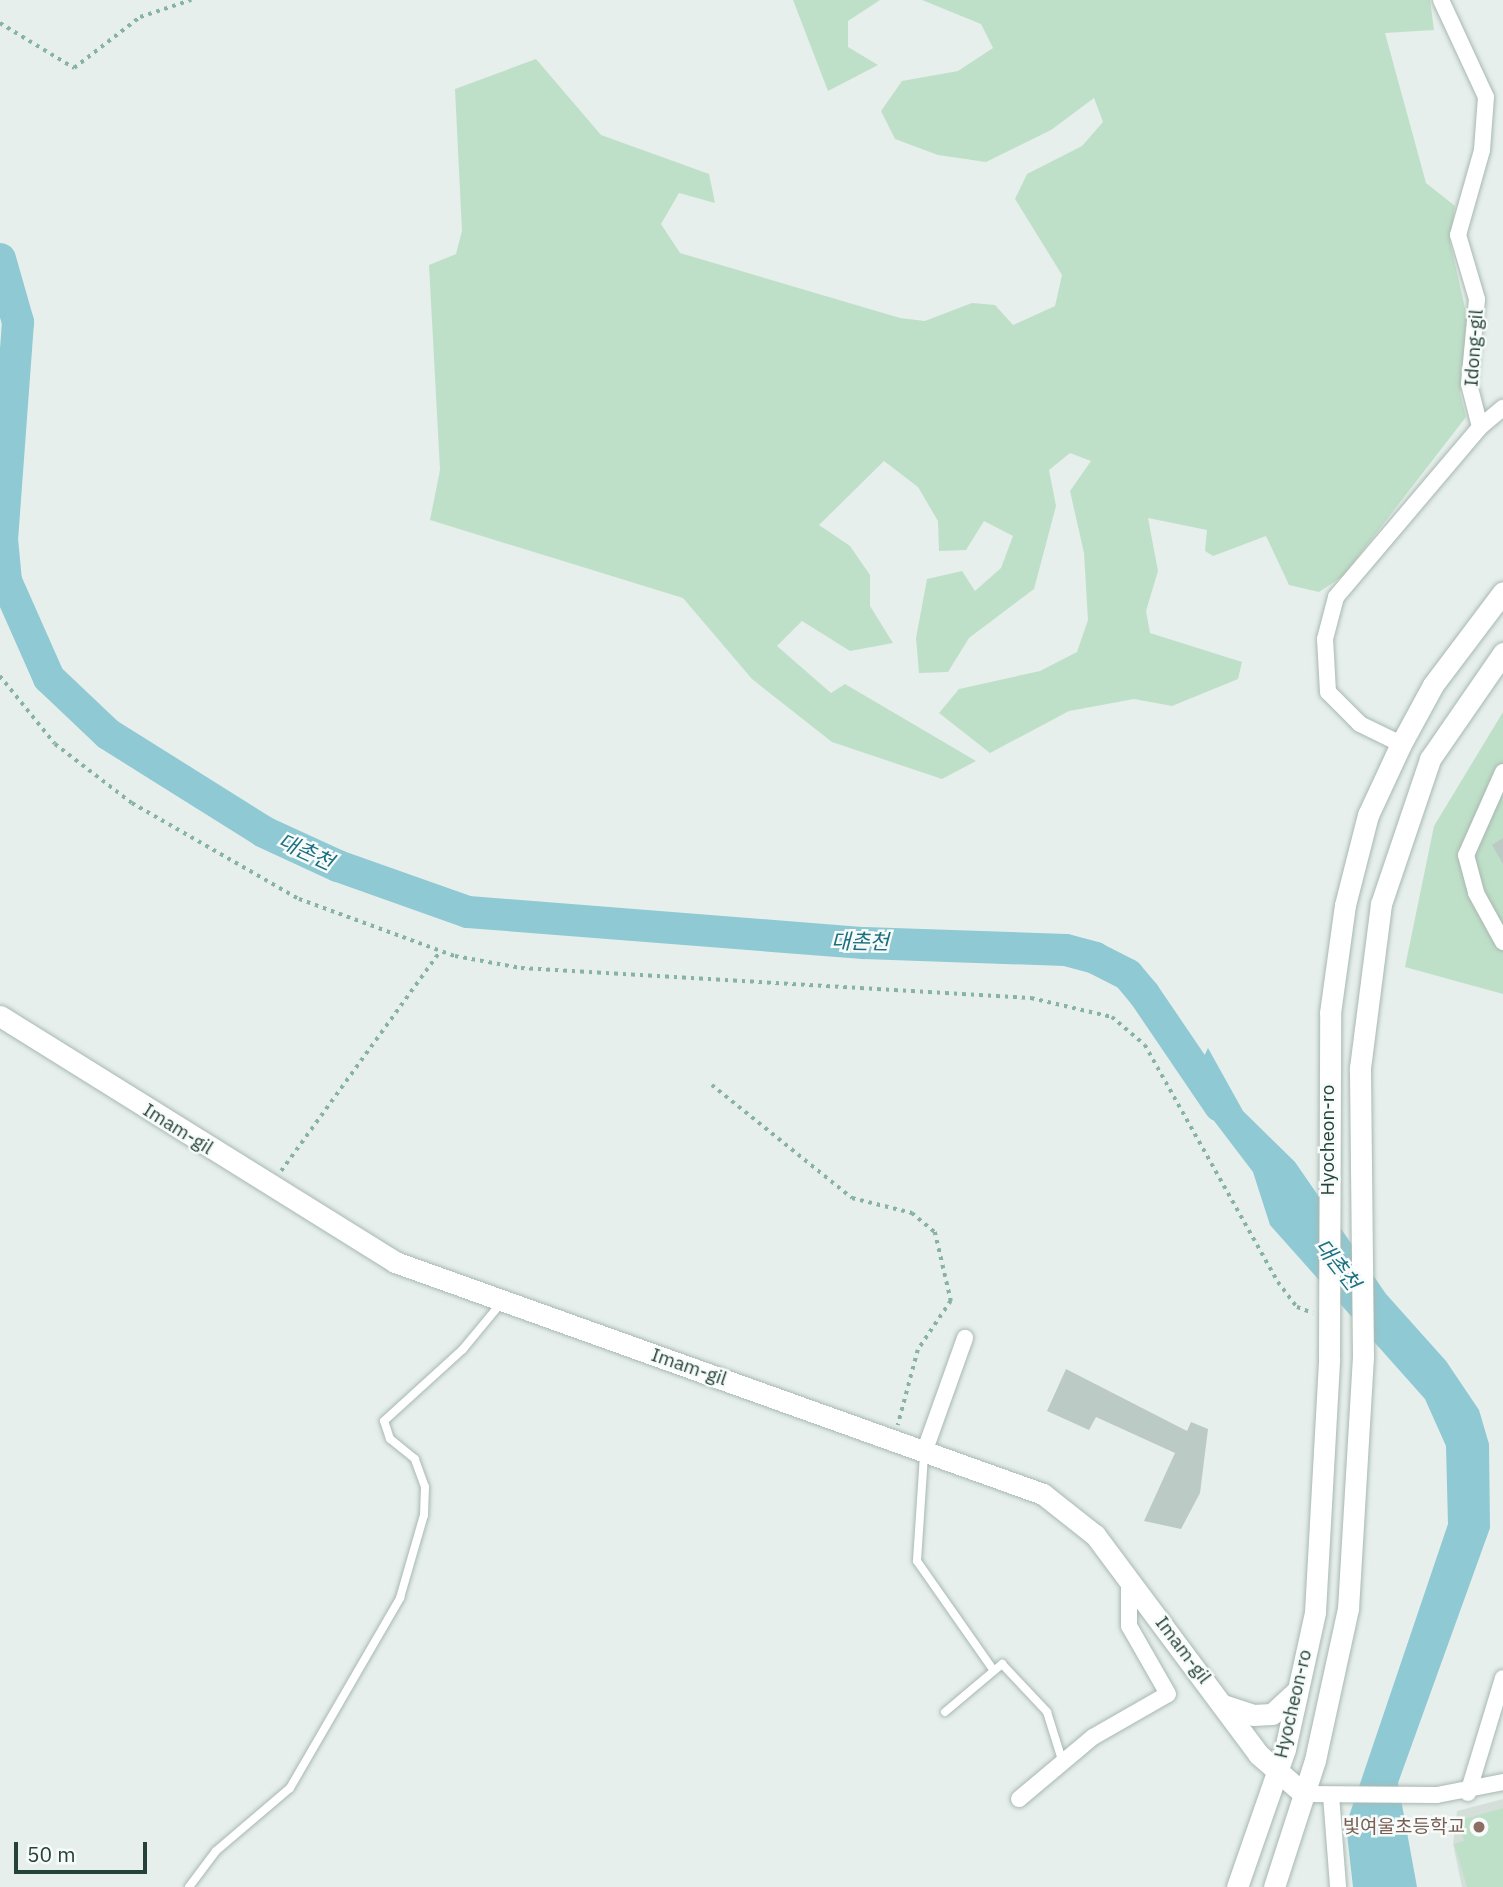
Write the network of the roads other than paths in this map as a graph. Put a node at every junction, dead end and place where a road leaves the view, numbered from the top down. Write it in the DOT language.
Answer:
graph roads {
  1 [pos="1441,0"];
  2 [pos="1503,408"];
  3 [pos="1480,427"];
  4 [pos="1503,592"];
  5 [pos="1503,653"];
  6 [pos="1401,744"];
  7 [pos="1503,772"];
  8 [pos="1503,942"];
  9 [pos="0,1016"];
  10 [pos="503,1301"];
  11 [pos="965,1338"];
  12 [pos="926,1447"];
  13 [pos="1129,1580"];
  14 [pos="994,1671"];
  15 [pos="1503,1678"];
  16 [pos="1297,1691"];
  17 [pos="1223,1705"];
  18 [pos="945,1712"];
  19 [pos="1063,1763"];
  20 [pos="1276,1774"];
  21 [pos="1503,1782"];
  22 [pos="1468,1793"];
  23 [pos="1304,1794"];
  24 [pos="1335,1796"];
  25 [pos="1018,1799"];
  26 [pos="189,1887"];
  27 [pos="1237,1887"];
  28 [pos="1274,1887"];
  29 [pos="1338,1887"];
  1 -- 3 [label="street, Idong-gil"];
  2 -- 3 [label="street"];
  3 -- 6 [label="street"];
  4 -- 6 [label="main road, Hyocheon-ro"];
  5 -- 23 [label="main road, Hyocheon-ro"];
  6 -- 16 [label="main road, Hyocheon-ro"];
  7 -- 8 [label="street"];
  9 -- 10 [label="main road, Imam-gil"];
  10 -- 12 [label="main road, Imam-gil"];
  10 -- 26 [label="lane"];
  11 -- 12 [label="street"];
  12 -- 13 [label="main road, Imam-gil"];
  12 -- 14 [label="lane"];
  13 -- 17 [label="main road, Imam-gil"];
  13 -- 19 [label="street"];
  14 -- 18 [label="lane"];
  14 -- 19 [label="lane"];
  15 -- 22 [label="street"];
  16 -- 17 [label="main road"];
  16 -- 20 [label="main road, Hyocheon-ro"];
  17 -- 20 [label="main road, Imam-gil"];
  19 -- 25 [label="street"];
  20 -- 23 [label="main road, Imam-gil"];
  20 -- 27 [label="main road, Hyocheon-ro"];
  21 -- 22 [label="street"];
  22 -- 24 [label="street"];
  23 -- 24 [label="street"];
  23 -- 28 [label="main road, Hyocheon-ro"];
  24 -- 29 [label="street"];
}
